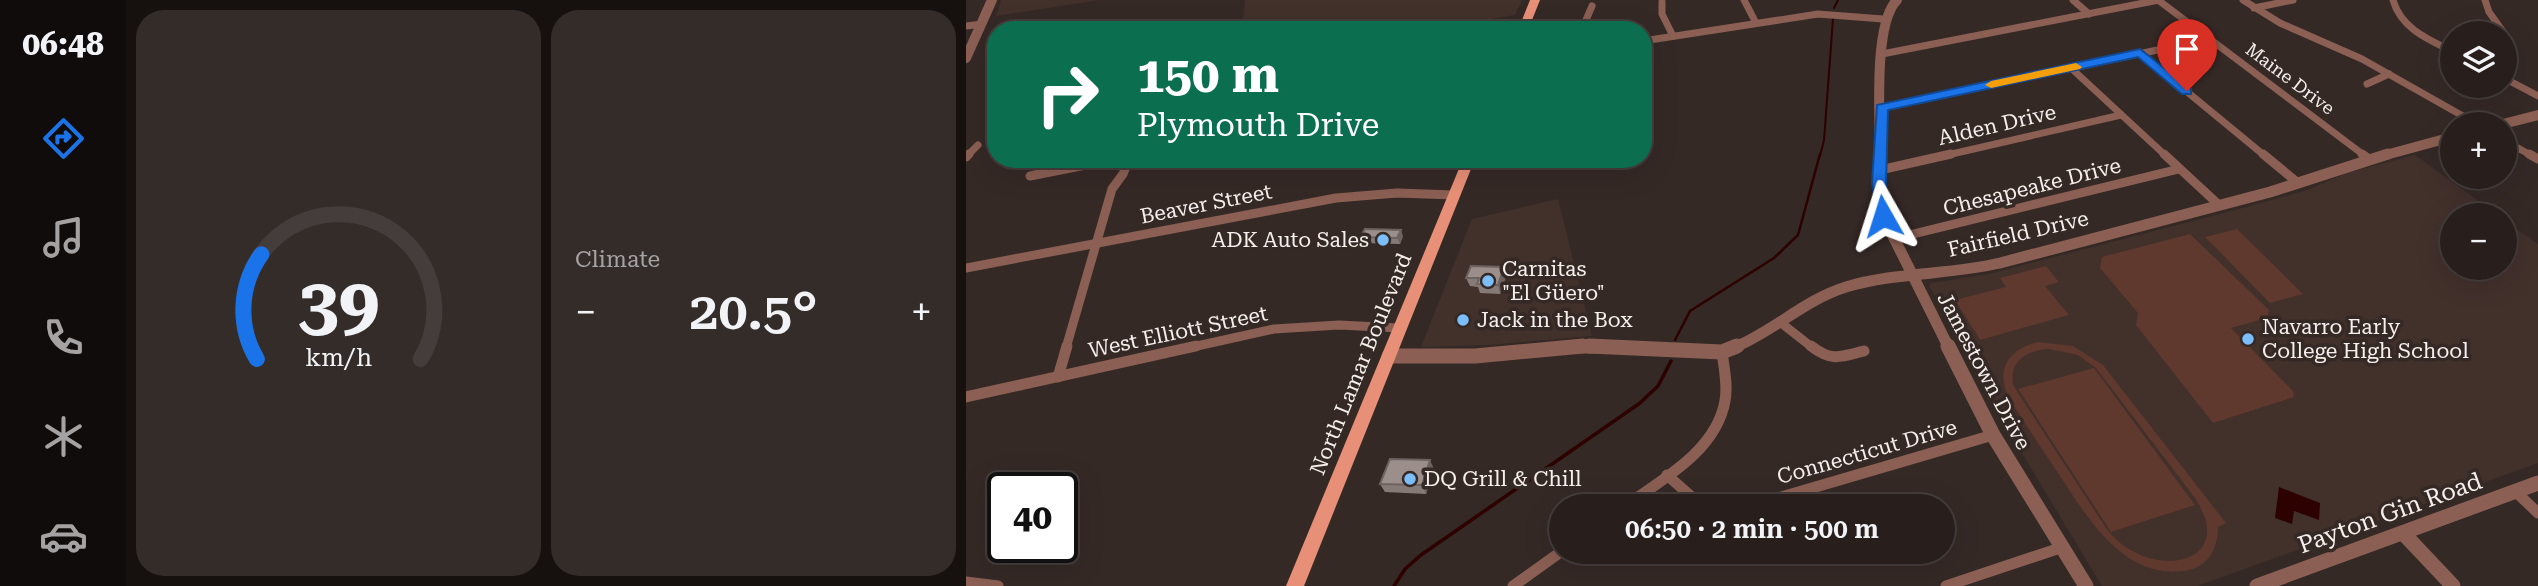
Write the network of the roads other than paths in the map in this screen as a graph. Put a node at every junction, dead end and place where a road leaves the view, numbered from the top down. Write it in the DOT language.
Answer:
graph roads {
  1 [pos="992,0"];
  2 [pos="1535,0"];
  3 [pos="1744,0"];
  4 [pos="1896,0"];
  5 [pos="2073,0"];
  6 [pos="2159,0"];
  7 [pos="2243,0"];
  8 [pos="2293,0"];
  9 [pos="2383,0"];
  10 [pos="2485,0"];
  11 [pos="2393,1"];
  12 [pos="1662,2"];
  13 [pos="1592,6"];
  14 [pos="2254,8"];
  15 [pos="2089,14"];
  16 [pos="1883,19"];
  17 [pos="1527,21"];
  18 [pos="1586,21"];
  19 [pos="2495,21"];
  20 [pos="1756,23"];
  21 [pos="982,24"];
  22 [pos="966,26"];
  23 [pos="1673,36"];
  24 [pos="2210,39"];
  25 [pos="1652,40"];
  26 [pos="2440,44"];
  27 [pos="2140,53"];
  28 [pos="1882,54"];
  29 [pos="966,58"];
  30 [pos="2071,68"];
  31 [pos="2389,74"];
  32 [pos="2367,84"];
  33 [pos="2517,85"];
  34 [pos="2538,96"];
  35 [pos="1882,108"];
  36 [pos="2456,112"];
  37 [pos="2121,115"];
  38 [pos="2538,115"];
  39 [pos="2517,120"];
  40 [pos="2440,140"];
  41 [pos="978,145"];
  42 [pos="2517,147"];
  43 [pos="966,157"];
  44 [pos="2369,159"];
  45 [pos="2538,159"];
  46 [pos="1070,168"];
  47 [pos="1125,168"];
  48 [pos="1466,168"];
  49 [pos="2179,169"];
  50 [pos="1880,170"];
  51 [pos="1030,176"];
  52 [pos="2298,183"];
  53 [pos="1455,195"];
  54 [pos="2219,205"];
  55 [pos="1893,239"];
  56 [pos="1096,243"];
  57 [pos="966,268"];
  58 [pos="1911,275"];
  59 [pos="1780,322"];
  60 [pos="1400,328"];
  61 [pos="1864,351"];
  62 [pos="1722,352"];
  63 [pos="1389,356"];
  64 [pos="1058,377"];
  65 [pos="966,397"];
  66 [pos="1993,435"];
  67 [pos="1667,475"];
  68 [pos="2538,482"];
  69 [pos="2515,491"];
  70 [pos="1641,494"];
  71 [pos="1686,494"];
  72 [pos="1792,494"];
  73 [pos="2538,513"];
  74 [pos="2403,533"];
  75 [pos="2063,547"];
  76 [pos="1549,560"];
  77 [pos="966,582"];
  78 [pos="998,586"];
  79 [pos="1295,586"];
  80 [pos="1513,586"];
  81 [pos="1946,586"];
  82 [pos="2086,586"];
  83 [pos="2257,586"];
  84 [pos="2453,586"];
  1 -- 21 [label="street"];
  2 -- 17 [label="main road"];
  3 -- 20 [label="street"];
  4 -- 16 [label="street"];
  5 -- 15 [label="street"];
  6 -- 15 [label="street"];
  6 -- 24 [label="street, Maine Drive"];
  7 -- 14 [label="street"];
  8 -- 14 [label="street"];
  9 -- 11 [label="street"];
  10 -- 19 [label="street"];
  11 -- 26 [label="street"];
  12 -- 23 [label="street"];
  13 -- 18 [label="street"];
  14 -- 31 [label="street"];
  15 -- 28 [label="street"];
  16 -- 20 [label="street"];
  16 -- 28 [label="street, Jamestown Drive"];
  20 -- 23 [label="street"];
  21 -- 22 [label="street"];
  21 -- 29 [label="street"];
  23 -- 25 [label="street"];
  24 -- 27 [label="street"];
  24 -- 44 [label="street, Maine Drive"];
  27 -- 30 [label="street"];
  27 -- 52 [label="street"];
  28 -- 35 [label="street, Jamestown Drive"];
  30 -- 35 [label="street"];
  30 -- 37 [label="street"];
  31 -- 32 [label="street"];
  31 -- 36 [label="street"];
  33 -- 34 [label="street"];
  35 -- 50 [label="street, Jamestown Drive"];
  37 -- 49 [label="street"];
  37 -- 50 [label="street, Alden Drive"];
  38 -- 39 [label="street"];
  40 -- 44 [label="street, Fairfield Drive"];
  41 -- 43 [label="street"];
  42 -- 45 [label="street"];
  44 -- 52 [label="street, Fairfield Drive"];
  46 -- 51 [label="street"];
  47 -- 56 [label="street"];
  48 -- 53 [label="main road, North Lamar Boulevard"];
  49 -- 54 [label="street"];
  49 -- 55 [label="street, Chesapeake Drive"];
  50 -- 55 [label="street, Jamestown Drive"];
  52 -- 54 [label="street, Fairfield Drive"];
  53 -- 56 [label="street, Beaver Street"];
  53 -- 60 [label="main road, North Lamar Boulevard"];
  54 -- 58 [label="street, Fairfield Drive"];
  55 -- 58 [label="street, Jamestown Drive"];
  56 -- 57 [label="street, Beaver Street"];
  56 -- 64 [label="street"];
  58 -- 59 [label="street, Fairfield Drive"];
  58 -- 66 [label="street, Jamestown Drive"];
  59 -- 61 [label="street"];
  59 -- 62 [label="street, Fairfield Drive"];
  60 -- 63 [label="main road, North Lamar Boulevard"];
  60 -- 64 [label="street, West Elliott Street"];
  62 -- 63 [label="street, Fairfield Drive"];
  62 -- 67 [label="street"];
  63 -- 79 [label="main road, North Lamar Boulevard"];
  64 -- 65 [label="street, West Elliott Street"];
  66 -- 72 [label="street, Connecticut Drive"];
  66 -- 75 [label="street, Jamestown Drive"];
  67 -- 70 [label="street"];
  67 -- 71 [label="street"];
  68 -- 69 [label="street, Payton Gin Road"];
  69 -- 73 [label="street"];
  69 -- 74 [label="street, Payton Gin Road"];
  74 -- 83 [label="street, Payton Gin Road"];
  74 -- 84 [label="street"];
  75 -- 81 [label="street"];
  75 -- 82 [label="street, Jamestown Drive"];
  76 -- 80 [label="street"];
  77 -- 78 [label="street"];
}
